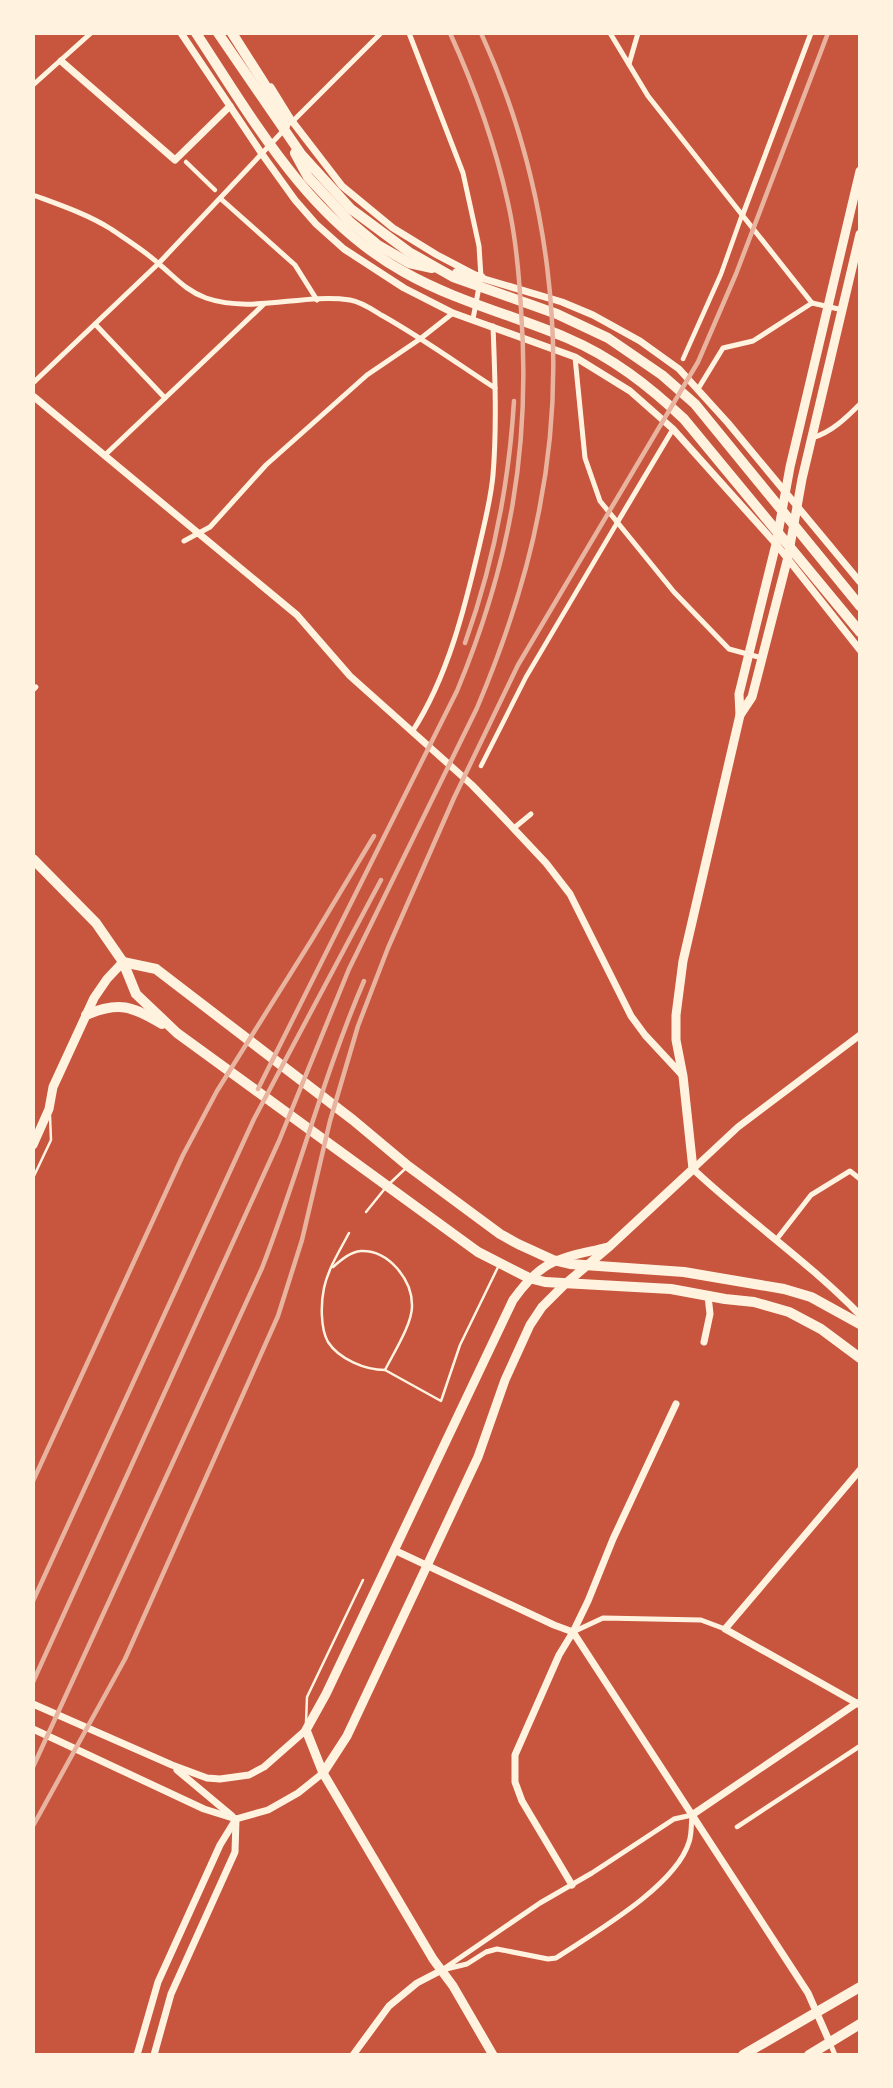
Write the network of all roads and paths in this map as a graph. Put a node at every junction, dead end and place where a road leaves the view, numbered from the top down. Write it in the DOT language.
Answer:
graph roads {
  1 [pos="92,33"];
  2 [pos="181,33"];
  3 [pos="196,33"];
  4 [pos="218,33"];
  5 [pos="234,33"];
  6 [pos="381,33"];
  7 [pos="409,33"];
  8 [pos="610,33"];
  9 [pos="638,33"];
  10 [pos="811,33"];
  11 [pos="61,61"];
  12 [pos="629,64"];
  13 [pos="33,85"];
  14 [pos="230,106"];
  15 [pos="292,121"];
  16 [pos="262,154"];
  17 [pos="186,162"];
  18 [pos="860,171"];
  19 [pos="215,190"];
  20 [pos="33,195"];
  21 [pos="221,199"];
  22 [pos="743,214"];
  23 [pos="860,234"];
  24 [pos="159,264"];
  25 [pos="860,274"];
  26 [pos="481,278"];
  27 [pos="848,282"];
  28 [pos="317,300"];
  29 [pos="812,303"];
  30 [pos="264,304"];
  31 [pos="828,307"];
  32 [pos="843,310"];
  33 [pos="453,313"];
  34 [pos="473,319"];
  35 [pos="95,324"];
  36 [pos="493,326"];
  37 [pos="421,340"];
  38 [pos="575,357"];
  39 [pos="683,359"];
  40 [pos="33,383"];
  41 [pos="495,388"];
  42 [pos="698,389"];
  43 [pos="33,396"];
  44 [pos="165,398"];
  45 [pos="860,404"];
  46 [pos="673,429"];
  47 [pos="812,438"];
  48 [pos="105,455"];
  49 [pos="787,493"];
  50 [pos="797,508"];
  51 [pos="617,523"];
  52 [pos="198,533"];
  53 [pos="184,541"];
  54 [pos="776,544"];
  55 [pos="788,557"];
  56 [pos="860,567"];
  57 [pos="852,573"];
  58 [pos="860,582"];
  59 [pos="860,606"];
  60 [pos="860,632"];
  61 [pos="860,650"];
  62 [pos="749,655"];
  63 [pos="762,658"];
  64 [pos="740,715"];
  65 [pos="412,732"];
  66 [pos="481,766"];
  67 [pos="531,814"];
  68 [pos="514,828"];
  69 [pos="33,859"];
  70 [pos="123,962"];
  71 [pos="86,1015"];
  72 [pos="177,1033"];
  73 [pos="860,1035"];
  74 [pos="683,1076"];
  75 [pos="49,1109"];
  76 [pos="33,1144"];
  77 [pos="408,1166"];
  78 [pos="693,1170"];
  79 [pos="33,1178"];
  80 [pos="860,1179"];
  81 [pos="387,1185"];
  82 [pos="366,1212"];
  83 [pos="349,1233"];
  84 [pos="776,1241"];
  85 [pos="610,1247"];
  86 [pos="553,1260"];
  87 [pos="499,1264"];
  88 [pos="586,1266"];
  89 [pos="331,1269"];
  90 [pos="529,1278"];
  91 [pos="564,1285"];
  92 [pos="708,1296"];
  93 [pos="860,1315"];
  94 [pos="860,1324"];
  95 [pos="704,1342"];
  96 [pos="860,1358"];
  97 [pos="385,1370"];
  98 [pos="676,1405"];
  99 [pos="860,1470"];
  100 [pos="394,1550"];
  101 [pos="427,1565"];
  102 [pos="363,1580"];
  103 [pos="725,1629"];
  104 [pos="573,1632"];
  105 [pos="33,1704"];
  106 [pos="858,1704"];
  107 [pos="33,1729"];
  108 [pos="306,1730"];
  109 [pos="860,1746"];
  110 [pos="172,1765"];
  111 [pos="323,1773"];
  112 [pos="692,1815"];
  113 [pos="236,1819"];
  114 [pos="737,1827"];
  115 [pos="572,1885"];
  116 [pos="442,1970"];
  117 [pos="860,1987"];
  118 [pos="817,2012"];
  119 [pos="860,2024"];
  120 [pos="830,2043"];
  121 [pos="355,2054"];
  122 [pos="137,2055"];
  123 [pos="155,2055"];
  124 [pos="494,2055"];
  125 [pos="743,2055"];
  126 [pos="809,2055"];
  127 [pos="835,2055"];
  1 -- 11 [label="street"];
  2 -- 14 [label="street"];
  3 -- 60 [label="highway"];
  4 -- 59 [label="highway"];
  5 -- 15 [label="street"];
  5 -- 26 [label="highway"];
  6 -- 15 [label="street"];
  7 -- 26 [label="street"];
  8 -- 12 [label="street"];
  9 -- 12 [label="street"];
  10 -- 22 [label="street"];
  11 -- 13 [label="street"];
  11 -- 14 [label="street"];
  12 -- 22 [label="street"];
  14 -- 16 [label="street"];
  15 -- 16 [label="street"];
  15 -- 26 [label="street"];
  16 -- 21 [label="street"];
  16 -- 33 [label="street"];
  17 -- 19 [label="street"];
  18 -- 31 [label="main road"];
  20 -- 24 [label="street"];
  21 -- 24 [label="street"];
  21 -- 28 [label="street"];
  22 -- 29 [label="street"];
  22 -- 39 [label="street"];
  23 -- 27 [label="main road"];
  24 -- 30 [label="street"];
  24 -- 35 [label="street"];
  25 -- 27 [label="street"];
  26 -- 34 [label="street"];
  26 -- 42 [label="street"];
  27 -- 32 [label="main road"];
  28 -- 30 [label="street"];
  28 -- 37 [label="street"];
  29 -- 31 [label="street"];
  29 -- 42 [label="street"];
  30 -- 44 [label="street"];
  31 -- 32 [label="street"];
  31 -- 49 [label="main road"];
  32 -- 47 [label="main road"];
  33 -- 34 [label="street"];
  33 -- 37 [label="street"];
  34 -- 36 [label="street"];
  35 -- 40 [label="street"];
  35 -- 44 [label="street"];
  36 -- 38 [label="street"];
  36 -- 41 [label="street"];
  37 -- 41 [label="street"];
  37 -- 52 [label="street"];
  38 -- 46 [label="street"];
  38 -- 51 [label="street"];
  41 -- 65 [label="street"];
  42 -- 49 [label="street"];
  43 -- 48 [label="street"];
  44 -- 48 [label="street"];
  45 -- 47 [label="street"];
  46 -- 51 [label="street"];
  46 -- 54 [label="street"];
  47 -- 50 [label="main road"];
  48 -- 52 [label="street"];
  49 -- 50 [label="street"];
  49 -- 54 [label="main road"];
  50 -- 55 [label="main road"];
  50 -- 57 [label="street"];
  51 -- 62 [label="street"];
  51 -- 66 [label="street"];
  52 -- 53 [label="street"];
  52 -- 65 [label="street"];
  54 -- 55 [label="street"];
  54 -- 62 [label="main road"];
  55 -- 61 [label="street"];
  55 -- 63 [label="main road"];
  56 -- 57 [label="street"];
  57 -- 58 [label="street"];
  62 -- 63 [label="street"];
  62 -- 64 [label="main road"];
  63 -- 64 [label="main road"];
  64 -- 74 [label="main road"];
  65 -- 68 [label="street"];
  67 -- 68 [label="street"];
  68 -- 74 [label="street"];
  69 -- 70 [label="highway"];
  70 -- 71 [label="main road"];
  70 -- 72 [label="highway"];
  70 -- 77 [label="highway"];
  71 -- 72 [label="highway"];
  71 -- 75 [label="main road"];
  72 -- 81 [label="highway"];
  73 -- 78 [label="street"];
  74 -- 78 [label="main road"];
  75 -- 76 [label="main road"];
  75 -- 79 [label="lane"];
  77 -- 81 [label="lane"];
  77 -- 86 [label="highway"];
  78 -- 84 [label="street"];
  78 -- 85 [label="main road"];
  80 -- 84 [label="street"];
  81 -- 82 [label="lane"];
  81 -- 87 [label="highway"];
  83 -- 89 [label="lane"];
  84 -- 93 [label="street"];
  85 -- 86 [label="main road"];
  85 -- 88 [label="main road"];
  86 -- 88 [label="highway"];
  86 -- 90 [label="main road"];
  87 -- 90 [label="highway"];
  87 -- 97 [label="lane"];
  88 -- 91 [label="main road"];
  88 -- 94 [label="highway"];
  89 -- 97 [label="lane"];
  89 -- 97 [label="lane"];
  90 -- 91 [label="highway"];
  90 -- 100 [label="main road"];
  91 -- 92 [label="highway"];
  91 -- 101 [label="main road"];
  92 -- 95 [label="street"];
  92 -- 96 [label="highway"];
  98 -- 104 [label="street"];
  99 -- 103 [label="street"];
  100 -- 101 [label="street"];
  100 -- 108 [label="main road"];
  101 -- 104 [label="street"];
  101 -- 111 [label="main road"];
  102 -- 108 [label="lane"];
  103 -- 104 [label="street"];
  103 -- 106 [label="street"];
  104 -- 112 [label="street"];
  104 -- 115 [label="street"];
  105 -- 110 [label="street"];
  106 -- 112 [label="street"];
  107 -- 113 [label="street"];
  108 -- 110 [label="street"];
  108 -- 111 [label="main road"];
  109 -- 114 [label="street"];
  110 -- 113 [label="street"];
  111 -- 113 [label="street"];
  111 -- 116 [label="main road"];
  112 -- 115 [label="street"];
  112 -- 116 [label="street"];
  112 -- 118 [label="street"];
  113 -- 122 [label="street"];
  113 -- 123 [label="street"];
  115 -- 116 [label="street"];
  116 -- 121 [label="street"];
  116 -- 124 [label="main road"];
  117 -- 118 [label="highway"];
  118 -- 120 [label="street"];
  118 -- 125 [label="highway"];
  119 -- 120 [label="highway"];
  120 -- 126 [label="highway"];
  120 -- 127 [label="street"];
}
